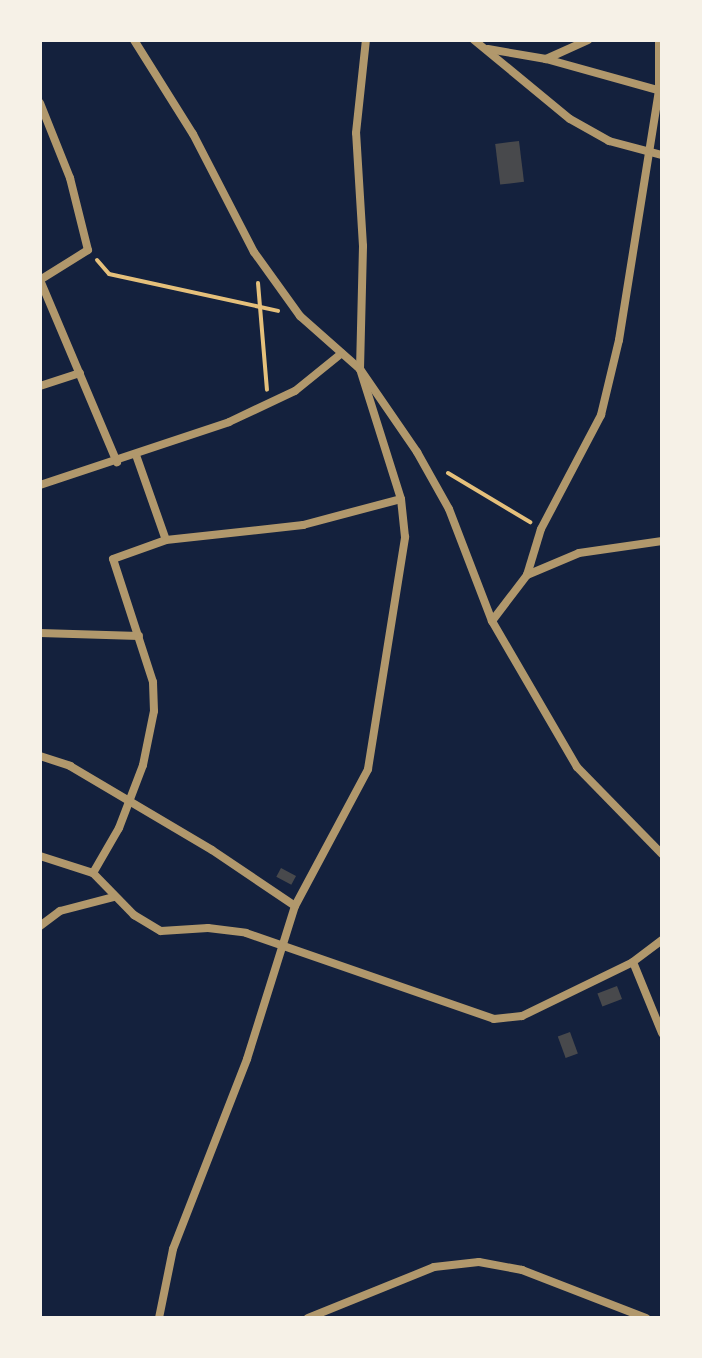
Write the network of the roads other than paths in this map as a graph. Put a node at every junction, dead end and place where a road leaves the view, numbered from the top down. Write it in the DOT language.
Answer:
graph roads {
  1 [pos="134,40"];
  2 [pos="366,40"];
  3 [pos="474,40"];
  4 [pos="588,40"];
  5 [pos="659,40"];
  6 [pos="485,49"];
  7 [pos="546,59"];
  8 [pos="661,91"];
  9 [pos="40,103"];
  10 [pos="648,153"];
  11 [pos="662,155"];
  12 [pos="40,280"];
  13 [pos="342,353"];
  14 [pos="360,369"];
  15 [pos="80,373"];
  16 [pos="40,386"];
  17 [pos="136,455"];
  18 [pos="117,462"];
  19 [pos="40,485"];
  20 [pos="401,499"];
  21 [pos="166,540"];
  22 [pos="662,541"];
  23 [pos="527,575"];
  24 [pos="492,621"];
  25 [pos="40,633"];
  26 [pos="139,636"];
  27 [pos="40,756"];
  28 [pos="128,803"];
  29 [pos="662,854"];
  30 [pos="40,856"];
  31 [pos="93,873"];
  32 [pos="114,897"];
  33 [pos="295,906"];
  34 [pos="40,926"];
  35 [pos="662,940"];
  36 [pos="283,946"];
  37 [pos="633,962"];
  38 [pos="662,1033"];
  39 [pos="159,1318"];
  40 [pos="308,1318"];
  41 [pos="646,1318"];
  1 -- 13 [label="street"];
  2 -- 14 [label="street"];
  3 -- 6 [label="street"];
  4 -- 7 [label="street"];
  5 -- 8 [label="street"];
  6 -- 7 [label="street"];
  6 -- 10 [label="street"];
  7 -- 8 [label="street"];
  8 -- 10 [label="street"];
  9 -- 12 [label="street"];
  10 -- 11 [label="street"];
  10 -- 23 [label="street"];
  12 -- 15 [label="street"];
  13 -- 14 [label="street"];
  13 -- 17 [label="street"];
  14 -- 20 [label="street"];
  14 -- 24 [label="street"];
  15 -- 16 [label="street"];
  15 -- 18 [label="street"];
  17 -- 18 [label="street"];
  17 -- 21 [label="street"];
  18 -- 19 [label="street"];
  20 -- 21 [label="street"];
  20 -- 33 [label="street"];
  21 -- 26 [label="street"];
  22 -- 23 [label="street"];
  23 -- 24 [label="street"];
  24 -- 29 [label="street"];
  25 -- 26 [label="street"];
  26 -- 28 [label="street"];
  27 -- 28 [label="street"];
  28 -- 31 [label="street"];
  28 -- 33 [label="street"];
  30 -- 31 [label="street"];
  31 -- 32 [label="street"];
  32 -- 34 [label="street"];
  32 -- 36 [label="street"];
  33 -- 36 [label="street"];
  35 -- 37 [label="street"];
  36 -- 37 [label="street"];
  36 -- 39 [label="street"];
  37 -- 38 [label="street"];
  40 -- 41 [label="street"];
}
